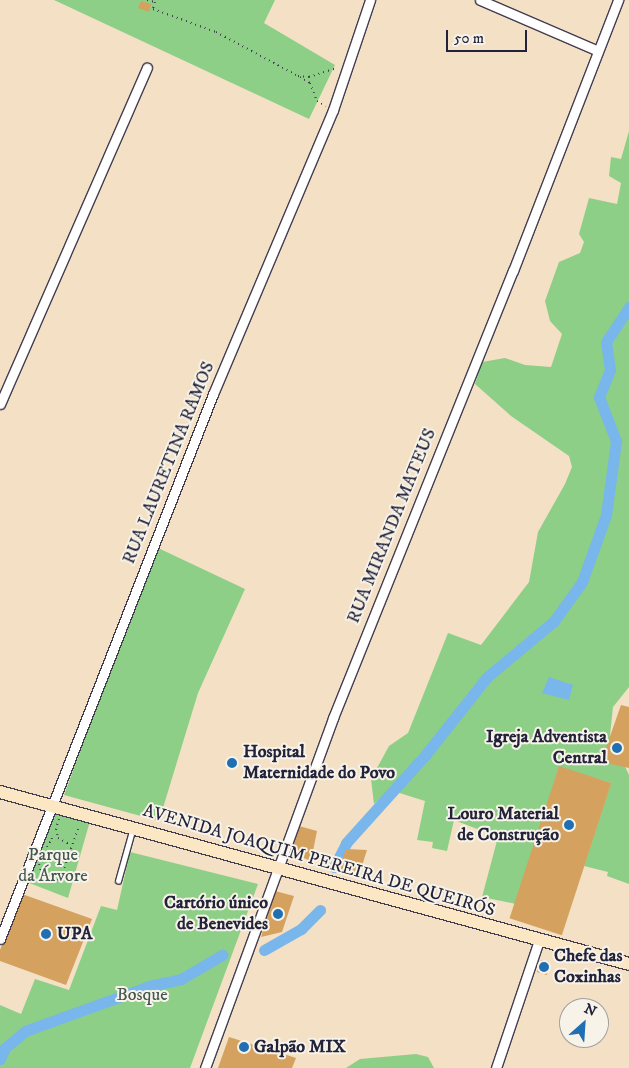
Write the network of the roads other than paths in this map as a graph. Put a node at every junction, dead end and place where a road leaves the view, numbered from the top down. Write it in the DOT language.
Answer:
graph roads {
  1 [pos="370,0"];
  2 [pos="480,0"];
  3 [pos="618,0"];
  4 [pos="596,50"];
  5 [pos="147,68"];
  6 [pos="0,404"];
  7 [pos="0,792"];
  8 [pos="56,807"];
  9 [pos="134,827"];
  10 [pos="278,868"];
  11 [pos="118,881"];
  12 [pos="0,939"];
  13 [pos="540,940"];
  14 [pos="629,964"];
  15 [pos="204,1068"];
  16 [pos="496,1068"];
  1 -- 8 [label="street, RUA LAURETINA RAMOS"];
  2 -- 4 [label="street"];
  3 -- 4 [label="street, RUA MIRANDA MATEUS"];
  4 -- 10 [label="street, RUA MIRANDA MATEUS"];
  5 -- 6 [label="street"];
  7 -- 8 [label="main road, AVENIDA JOAQUIM PEREIRA DE QUEIRÓS"];
  8 -- 9 [label="main road, AVENIDA JOAQUIM PEREIRA DE QUEIRÓS"];
  8 -- 12 [label="street, RUA LAURETINA RAMOS"];
  9 -- 10 [label="main road, AVENIDA JOAQUIM PEREIRA DE QUEIRÓS"];
  9 -- 11 [label="lane"];
  10 -- 13 [label="main road, AVENIDA JOAQUIM PEREIRA DE QUEIRÓS"];
  10 -- 15 [label="street, RUA MIRANDA MATEUS"];
  13 -- 14 [label="main road, AVENIDA JOAQUIM PEREIRA DE QUEIRÓS"];
  13 -- 16 [label="street"];
}
